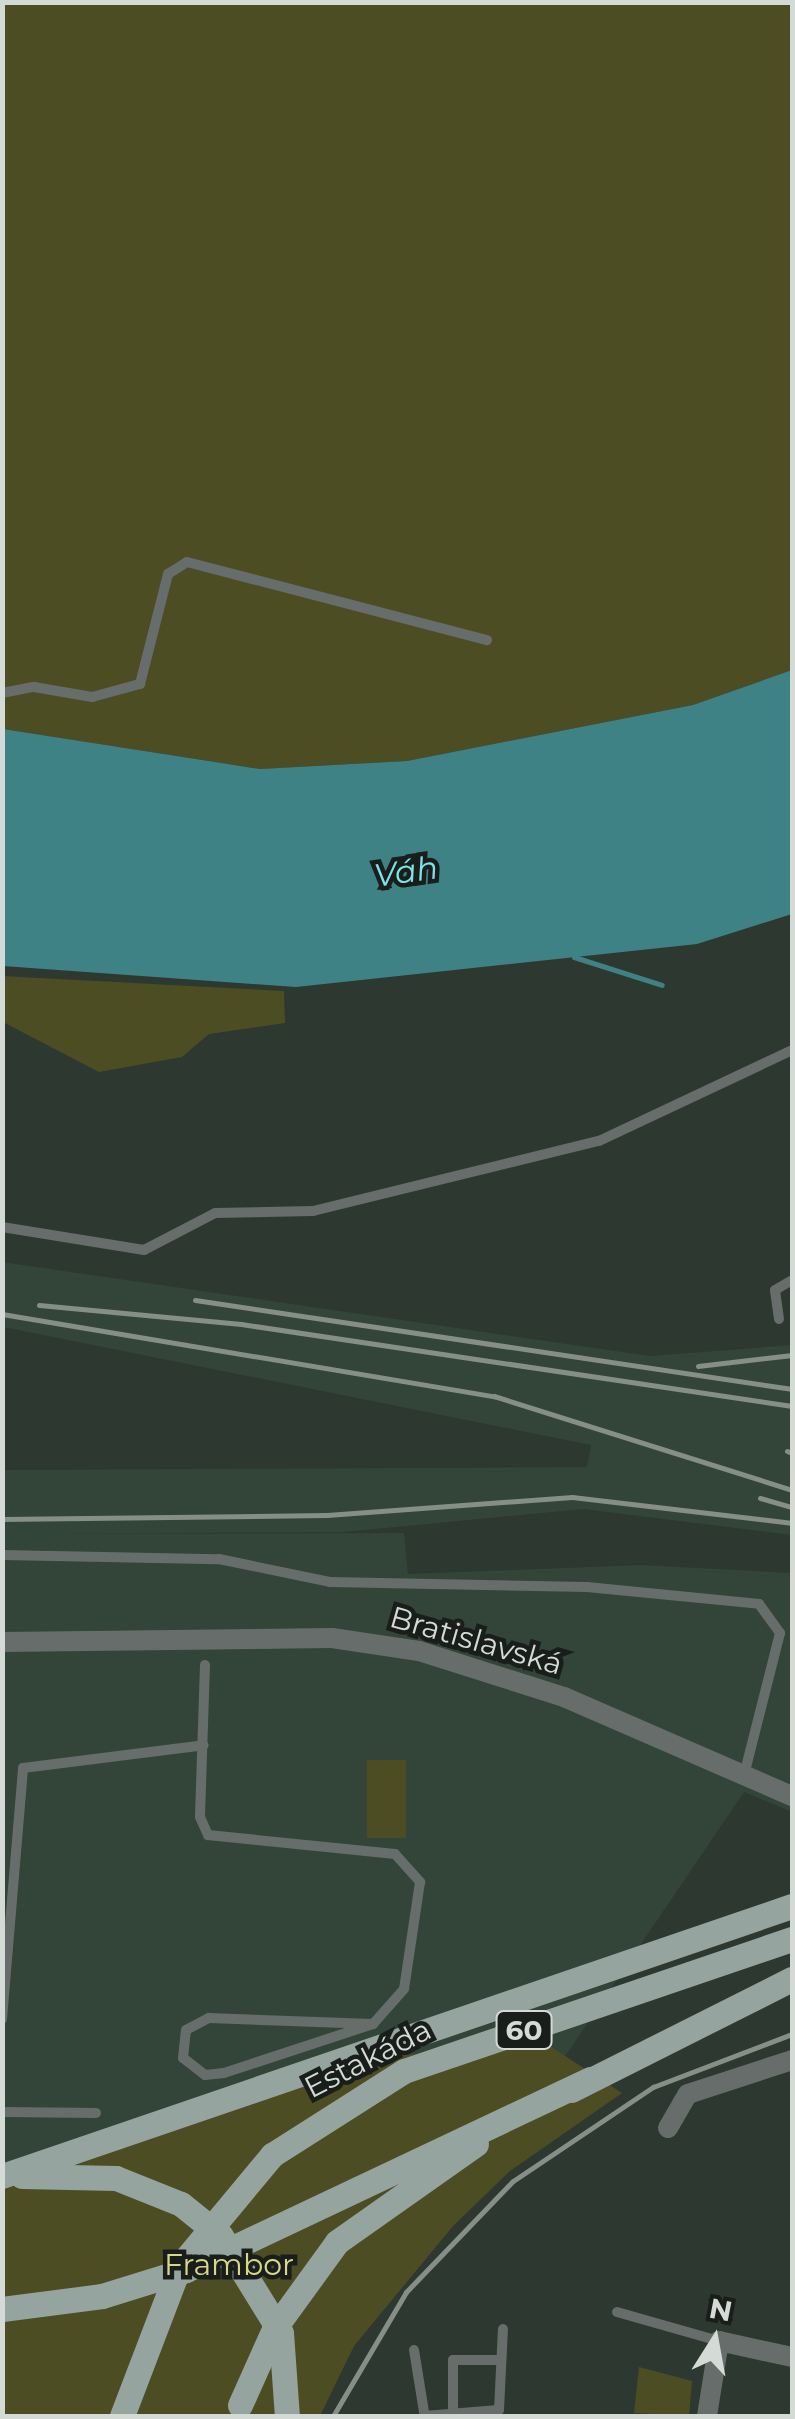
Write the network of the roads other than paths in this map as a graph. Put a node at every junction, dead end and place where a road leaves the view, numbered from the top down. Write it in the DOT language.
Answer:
graph roads {
  1 [pos="487,640"];
  2 [pos="2,694"];
  3 [pos="792,1050"];
  4 [pos="2,1227"];
  5 [pos="792,1280"];
  6 [pos="778,1319"];
  7 [pos="2,1555"];
  8 [pos="2,1642"];
  9 [pos="205,1664"];
  10 [pos="204,1745"];
  11 [pos="744,1775"];
  12 [pos="792,1796"];
  13 [pos="792,1906"];
  14 [pos="792,1939"];
  15 [pos="792,1978"];
  16 [pos="2,2019"];
  17 [pos="373,2024"];
  18 [pos="792,2060"];
  19 [pos="590,2079"];
  20 [pos="2,2112"];
  21 [pos="96,2113"];
  22 [pos="668,2128"];
  23 [pos="2,2177"];
  24 [pos="2,2310"];
  25 [pos="617,2312"];
  26 [pos="504,2329"];
  27 [pos="719,2341"];
  28 [pos="414,2350"];
  29 [pos="792,2357"];
  30 [pos="501,2360"];
  31 [pos="453,2411"];
  32 [pos="424,2414"];
  33 [pos="122,2416"];
  34 [pos="237,2416"];
  35 [pos="287,2416"];
  36 [pos="707,2416"];
  1 -- 2 [label="lane"];
  3 -- 4 [label="lane"];
  5 -- 6 [label="lane"];
  7 -- 11 [label="lane"];
  8 -- 11 [label="street, Bratislavská"];
  9 -- 10 [label="lane"];
  10 -- 16 [label="lane"];
  10 -- 17 [label="lane"];
  11 -- 12 [label="street, Bratislavská"];
  13 -- 23 [label="main road"];
  14 -- 33 [label="main road, Estakáda / 60, bridge"];
  15 -- 19 [label="main road, 60"];
  17 -- 17 [label="lane"];
  18 -- 22 [label="street"];
  19 -- 24 [label="main road, bridge"];
  19 -- 34 [label="main road, 60, bridge"];
  20 -- 21 [label="lane"];
  23 -- 35 [label="main road"];
  25 -- 27 [label="lane"];
  26 -- 30 [label="lane"];
  27 -- 29 [label="street"];
  27 -- 36 [label="street"];
  28 -- 32 [label="lane"];
  30 -- 31 [label="lane"];
  30 -- 31 [label="lane"];
  31 -- 32 [label="lane"];
}
